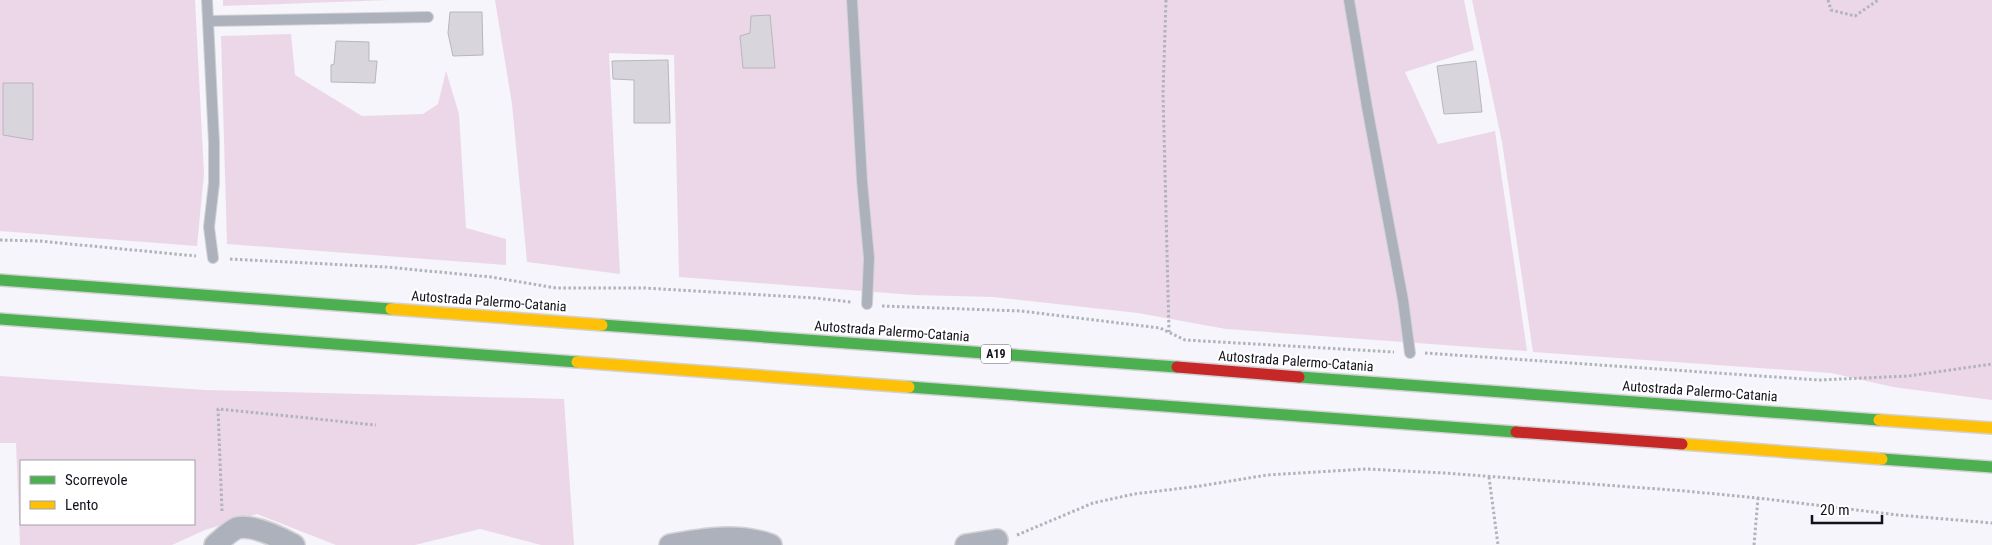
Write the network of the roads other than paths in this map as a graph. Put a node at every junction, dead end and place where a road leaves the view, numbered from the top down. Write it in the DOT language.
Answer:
graph roads {
  1 [pos="207,0"];
  2 [pos="852,0"];
  3 [pos="1350,0"];
  4 [pos="428,16"];
  5 [pos="208,21"];
  6 [pos="213,258"];
  7 [pos="0,280"];
  8 [pos="867,304"];
  9 [pos="0,319"];
  10 [pos="1410,353"];
  11 [pos="1992,428"];
  12 [pos="1992,467"];
  13 [pos="997,540"];
  14 [pos="219,542"];
  15 [pos="294,545"];
  16 [pos="670,545"];
  17 [pos="771,545"];
  18 [pos="966,545"];
  1 -- 5 [label="lane"];
  2 -- 8 [label="lane"];
  3 -- 10 [label="lane"];
  4 -- 5 [label="lane"];
  5 -- 6 [label="lane"];
  7 -- 11 [label="highway, Autostrada Palermo-Catania / A19"];
  9 -- 12 [label="highway"];
  13 -- 18 [label="street"];
  14 -- 15 [label="street"];
  16 -- 17 [label="street"];
}
